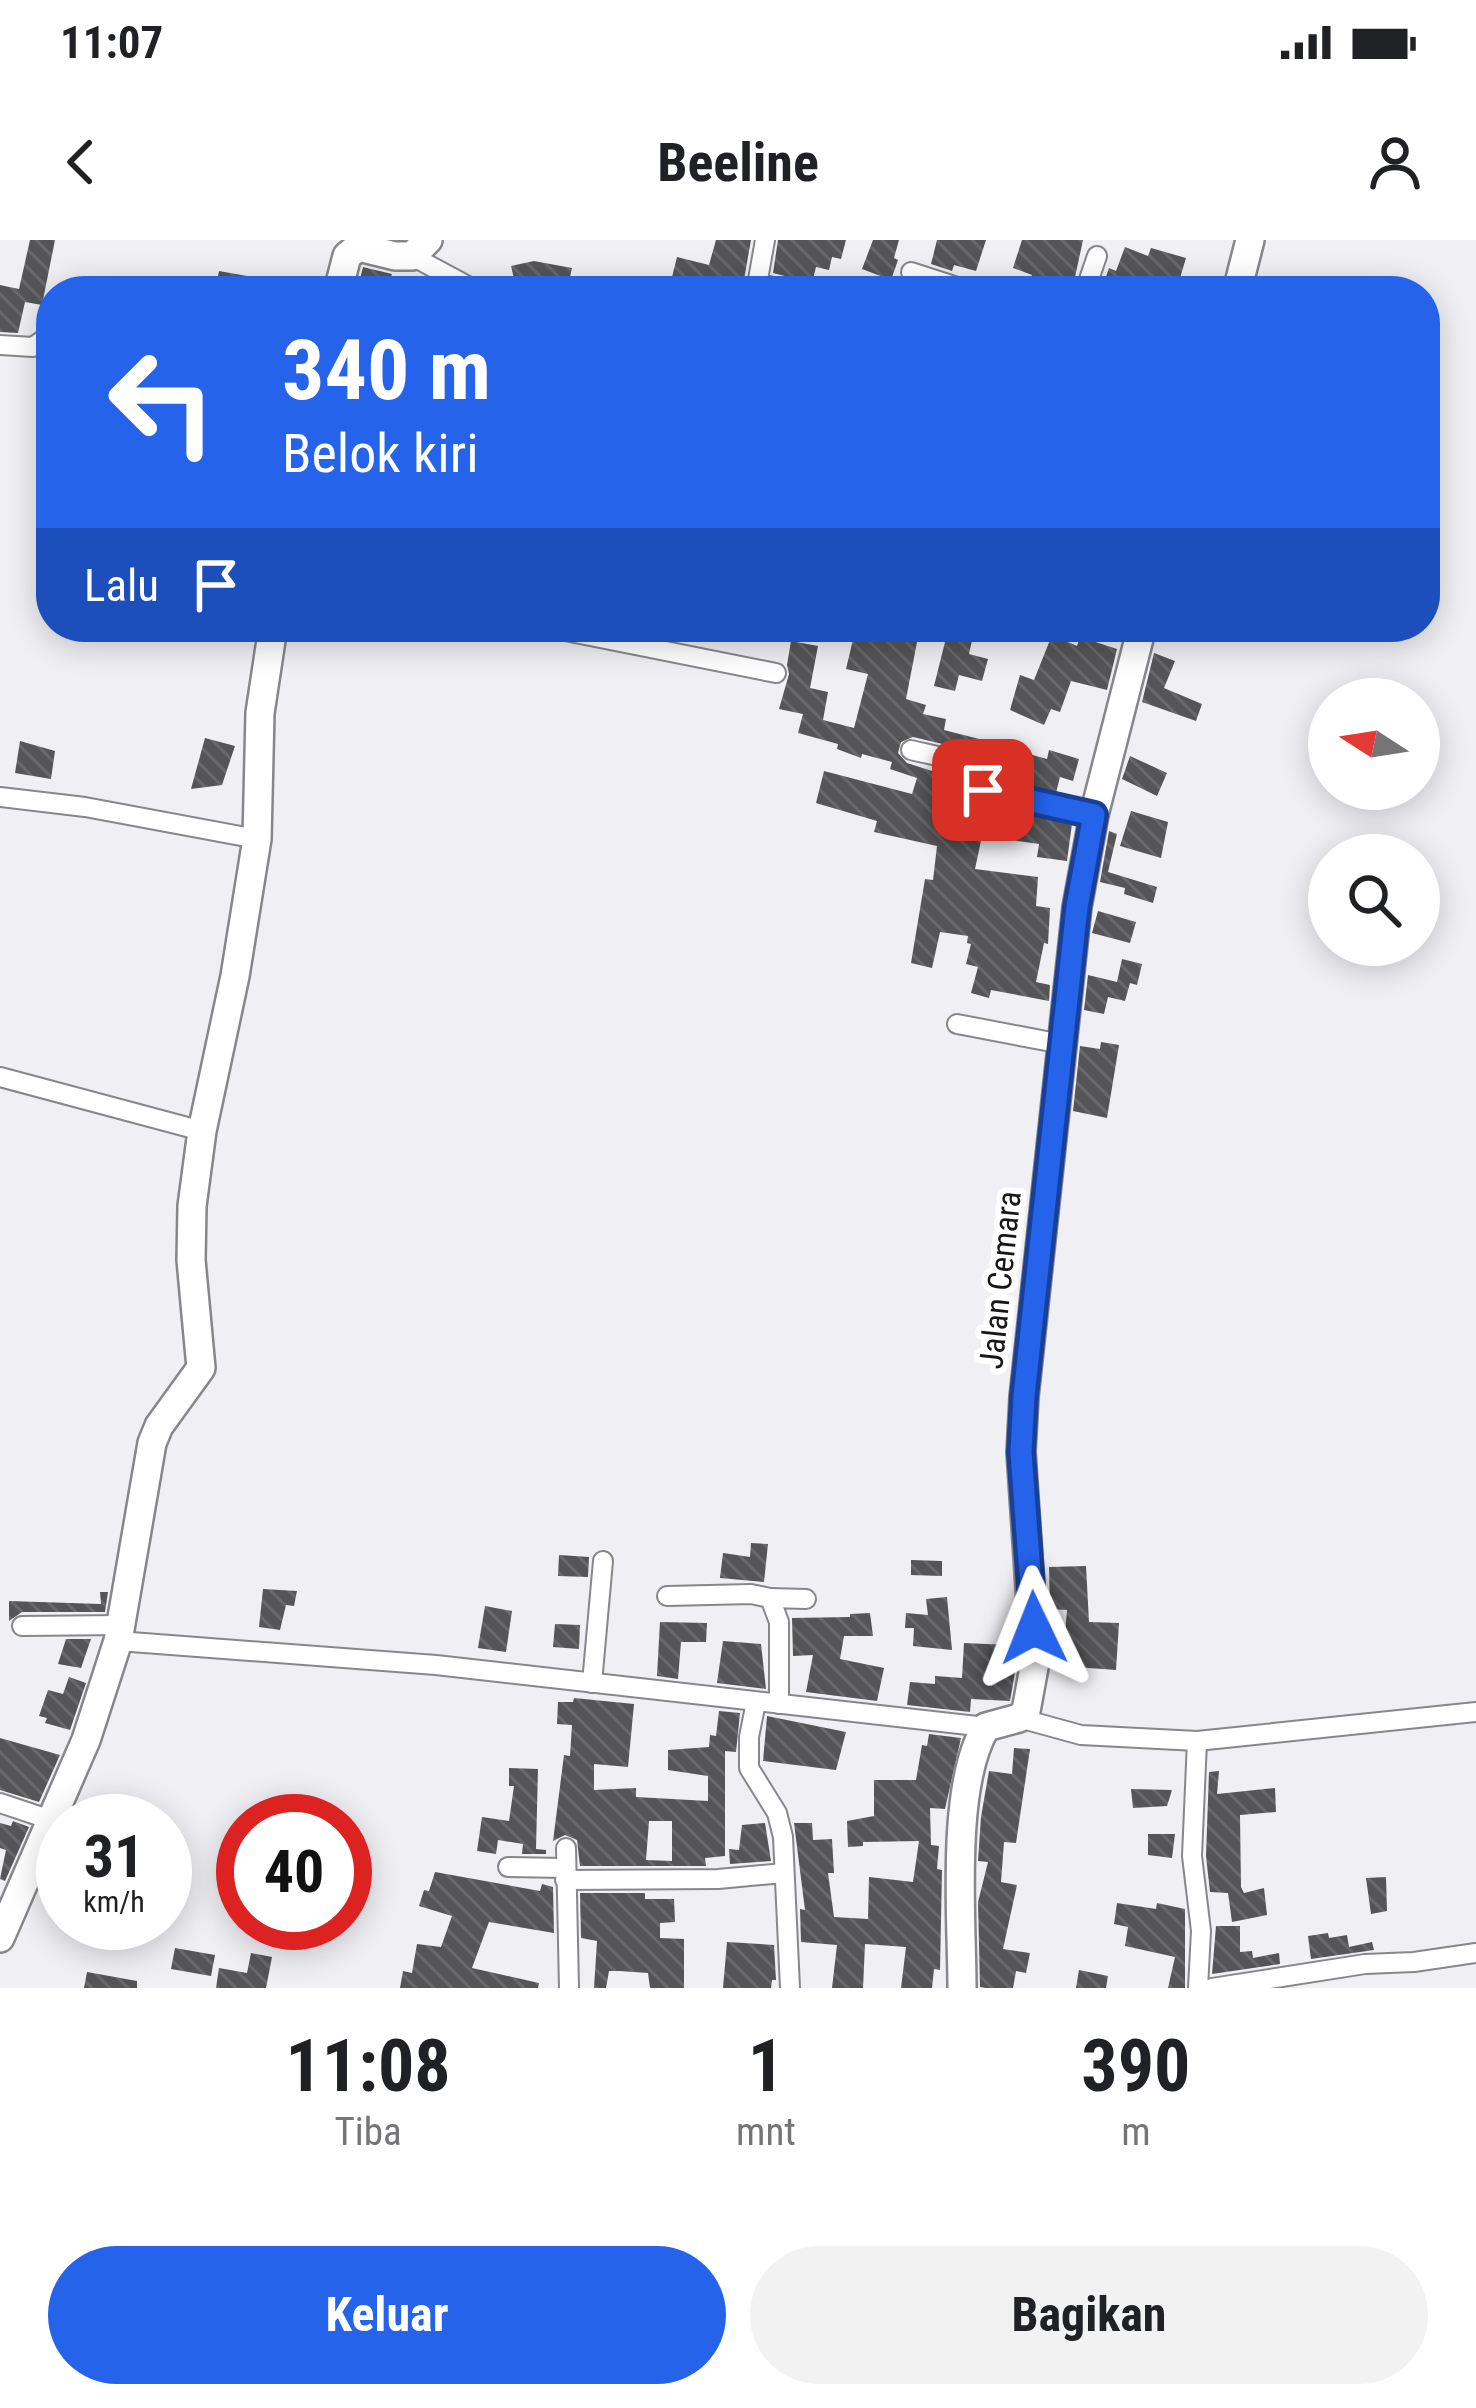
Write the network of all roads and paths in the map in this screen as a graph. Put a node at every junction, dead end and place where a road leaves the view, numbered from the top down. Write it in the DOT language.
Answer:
graph roads {
  1 [pos="765,240"];
  2 [pos="1250,240"];
  3 [pos="351,244"];
  4 [pos="420,248"];
  5 [pos="1097,256"];
  6 [pos="911,272"];
  7 [pos="342,276"];
  8 [pos="457,276"];
  9 [pos="759,276"];
  10 [pos="922,276"];
  11 [pos="1090,276"];
  12 [pos="1241,276"];
  13 [pos="0,344"];
  14 [pos="36,345"];
  15 [pos="271,642"];
  16 [pos="620,642"];
  17 [pos="1138,642"];
  18 [pos="776,673"];
  19 [pos="910,750"];
  20 [pos="0,797"];
  21 [pos="1094,815"];
  22 [pos="257,839"];
  23 [pos="957,1024"];
  24 [pos="1062,1044"];
  25 [pos="0,1077"];
  26 [pos="202,1131"];
  27 [pos="603,1562"];
  28 [pos="667,1596"];
  29 [pos="770,1598"];
  30 [pos="806,1598"];
  31 [pos="22,1626"];
  32 [pos="120,1633"];
  33 [pos="592,1682"];
  34 [pos="756,1702"];
  35 [pos="779,1704"];
  36 [pos="1476,1712"];
  37 [pos="1019,1718"];
  38 [pos="986,1727"];
  39 [pos="1197,1741"];
  40 [pos="60,1794"];
  41 [pos="0,1804"];
  42 [pos="36,1815"];
  43 [pos="36,1842"];
  44 [pos="566,1865"];
  45 [pos="508,1867"];
  46 [pos="784,1873"];
  47 [pos="7,1896"];
  48 [pos="0,1938"];
  49 [pos="1476,1953"];
  50 [pos="1365,1964"];
  51 [pos="569,1988"];
  52 [pos="790,1988"];
  53 [pos="962,1988"];
  54 [pos="1198,1988"];
  55 [pos="1212,1988"];
  56 [pos="1370,1988"];
  1 -- 9 [label="street"];
  2 -- 12 [label="street"];
  3 -- 4 [label="street"];
  3 -- 7 [label="street"];
  4 -- 8 [label="street"];
  5 -- 11 [label="street"];
  6 -- 10 [label="street"];
  13 -- 14 [label="street"];
  15 -- 22 [label="street"];
  16 -- 18 [label="street"];
  17 -- 21 [label="street, Jalan Cemara"];
  19 -- 21 [label="street"];
  20 -- 22 [label="street"];
  21 -- 24 [label="street, Jalan Cemara"];
  22 -- 26 [label="street"];
  23 -- 24 [label="street"];
  24 -- 37 [label="street, Jalan Cemara"];
  25 -- 26 [label="street"];
  26 -- 32 [label="street"];
  27 -- 33 [label="street"];
  28 -- 29 [label="street"];
  29 -- 30 [label="street"];
  29 -- 35 [label="street"];
  31 -- 32 [label="street"];
  32 -- 33 [label="street"];
  32 -- 40 [label="street"];
  33 -- 34 [label="street"];
  34 -- 35 [label="street"];
  34 -- 46 [label="street"];
  35 -- 38 [label="street"];
  36 -- 39 [label="street"];
  37 -- 38 [label="street"];
  37 -- 39 [label="street"];
  38 -- 53 [label="street"];
  39 -- 54 [label="street"];
  41 -- 42 [label="street"];
  43 -- 47 [label="street"];
  44 -- 45 [label="street"];
  44 -- 46 [label="street"];
  44 -- 51 [label="street"];
  46 -- 52 [label="street"];
  47 -- 48 [label="street"];
  49 -- 50 [label="street"];
  50 -- 55 [label="street"];
  50 -- 56 [label="street"];
}
